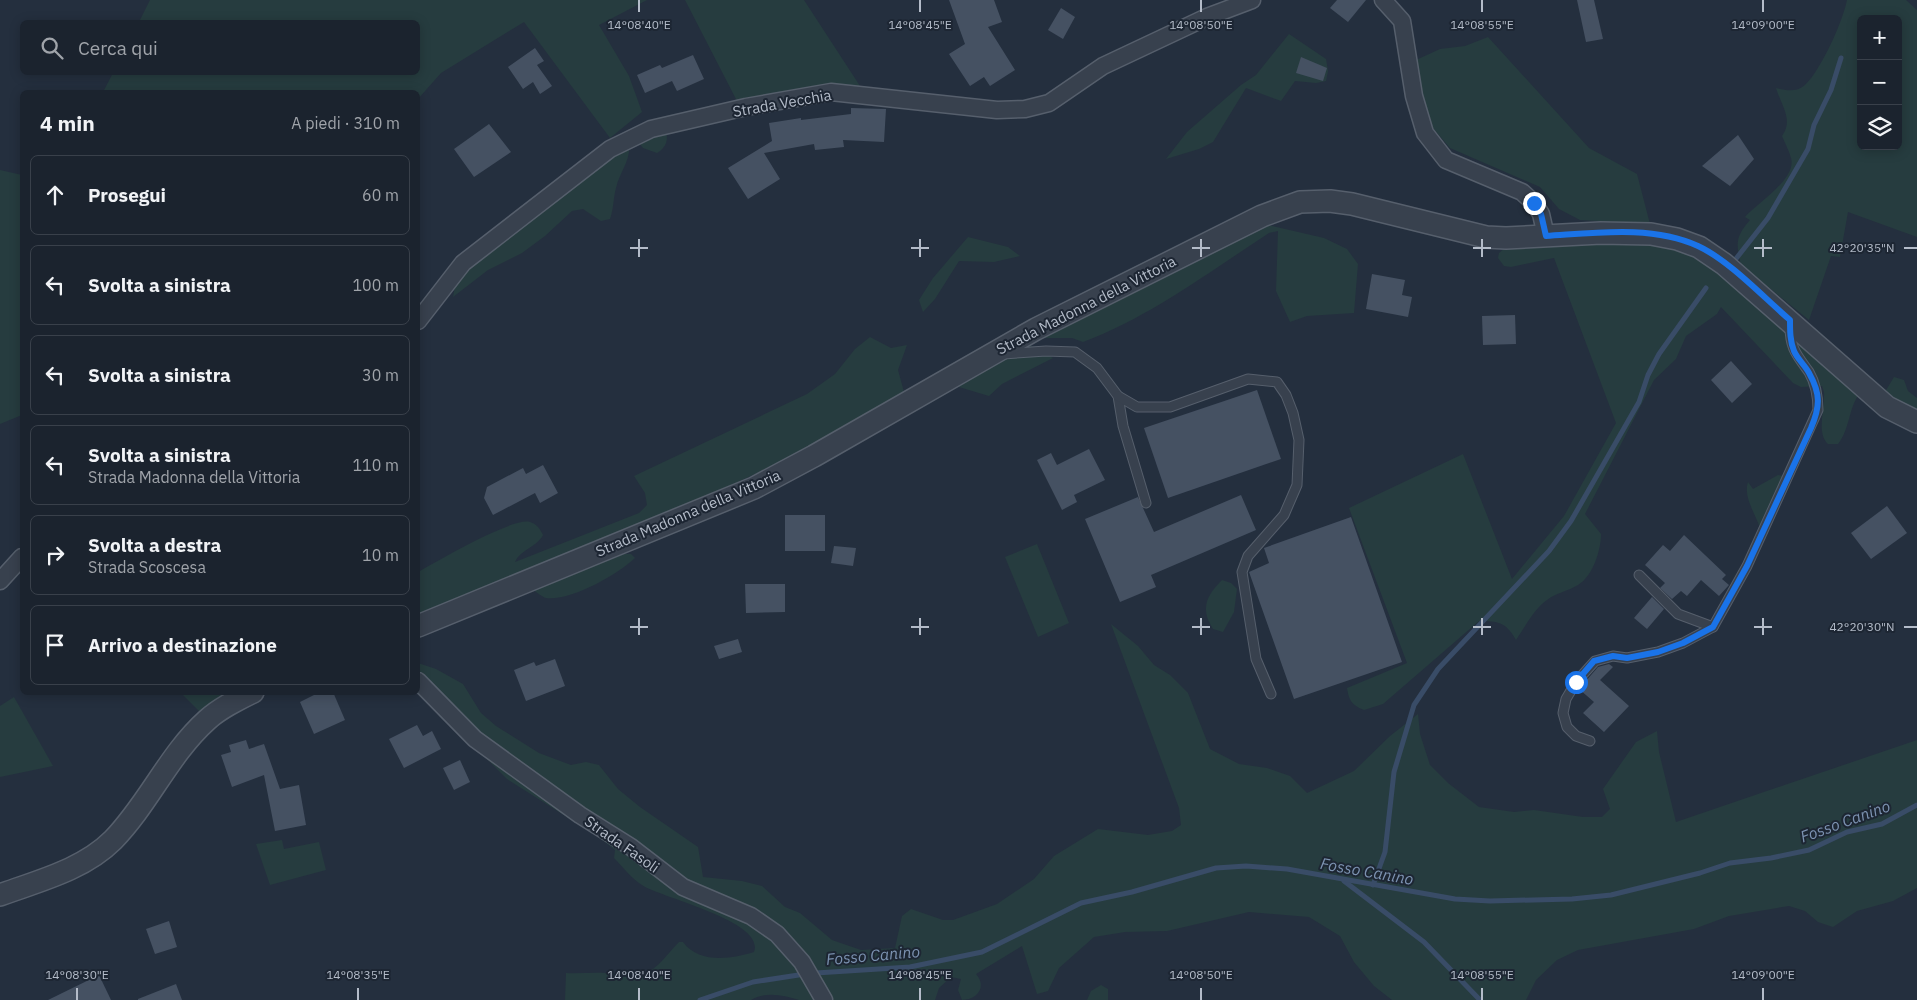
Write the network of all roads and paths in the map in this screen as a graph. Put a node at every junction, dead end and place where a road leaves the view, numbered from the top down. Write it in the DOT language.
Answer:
graph roads {
  1 [pos="1252,0"];
  2 [pos="1383,0"];
  3 [pos="1546,236"];
  4 [pos="420,318"];
  5 [pos="1790,320"];
  6 [pos="994,352"];
  7 [pos="1118,396"];
  8 [pos="1917,422"];
  9 [pos="1146,503"];
  10 [pos="20,559"];
  11 [pos="1639,575"];
  12 [pos="0,581"];
  13 [pos="420,625"];
  14 [pos="1713,627"];
  15 [pos="420,683"];
  16 [pos="1270,694"];
  17 [pos="247,695"];
  18 [pos="1590,741"];
  19 [pos="0,895"];
  20 [pos="824,1000"];
  1 -- 4 [label="street, Strada Vecchia"];
  2 -- 3 [label="street"];
  3 -- 5 [label="street, Strada Madonna della Vittoria"];
  3 -- 6 [label="street, Strada Madonna della Vittoria"];
  5 -- 8 [label="street, Strada Madonna della Vittoria"];
  5 -- 14 [label="lane"];
  6 -- 7 [label="lane"];
  6 -- 13 [label="street, Strada Madonna della Vittoria"];
  7 -- 9 [label="lane"];
  7 -- 16 [label="lane"];
  10 -- 12 [label="street"];
  11 -- 14 [label="lane"];
  14 -- 18 [label="lane"];
  15 -- 20 [label="street, Strada Fasoli"];
  17 -- 19 [label="street"];
}
